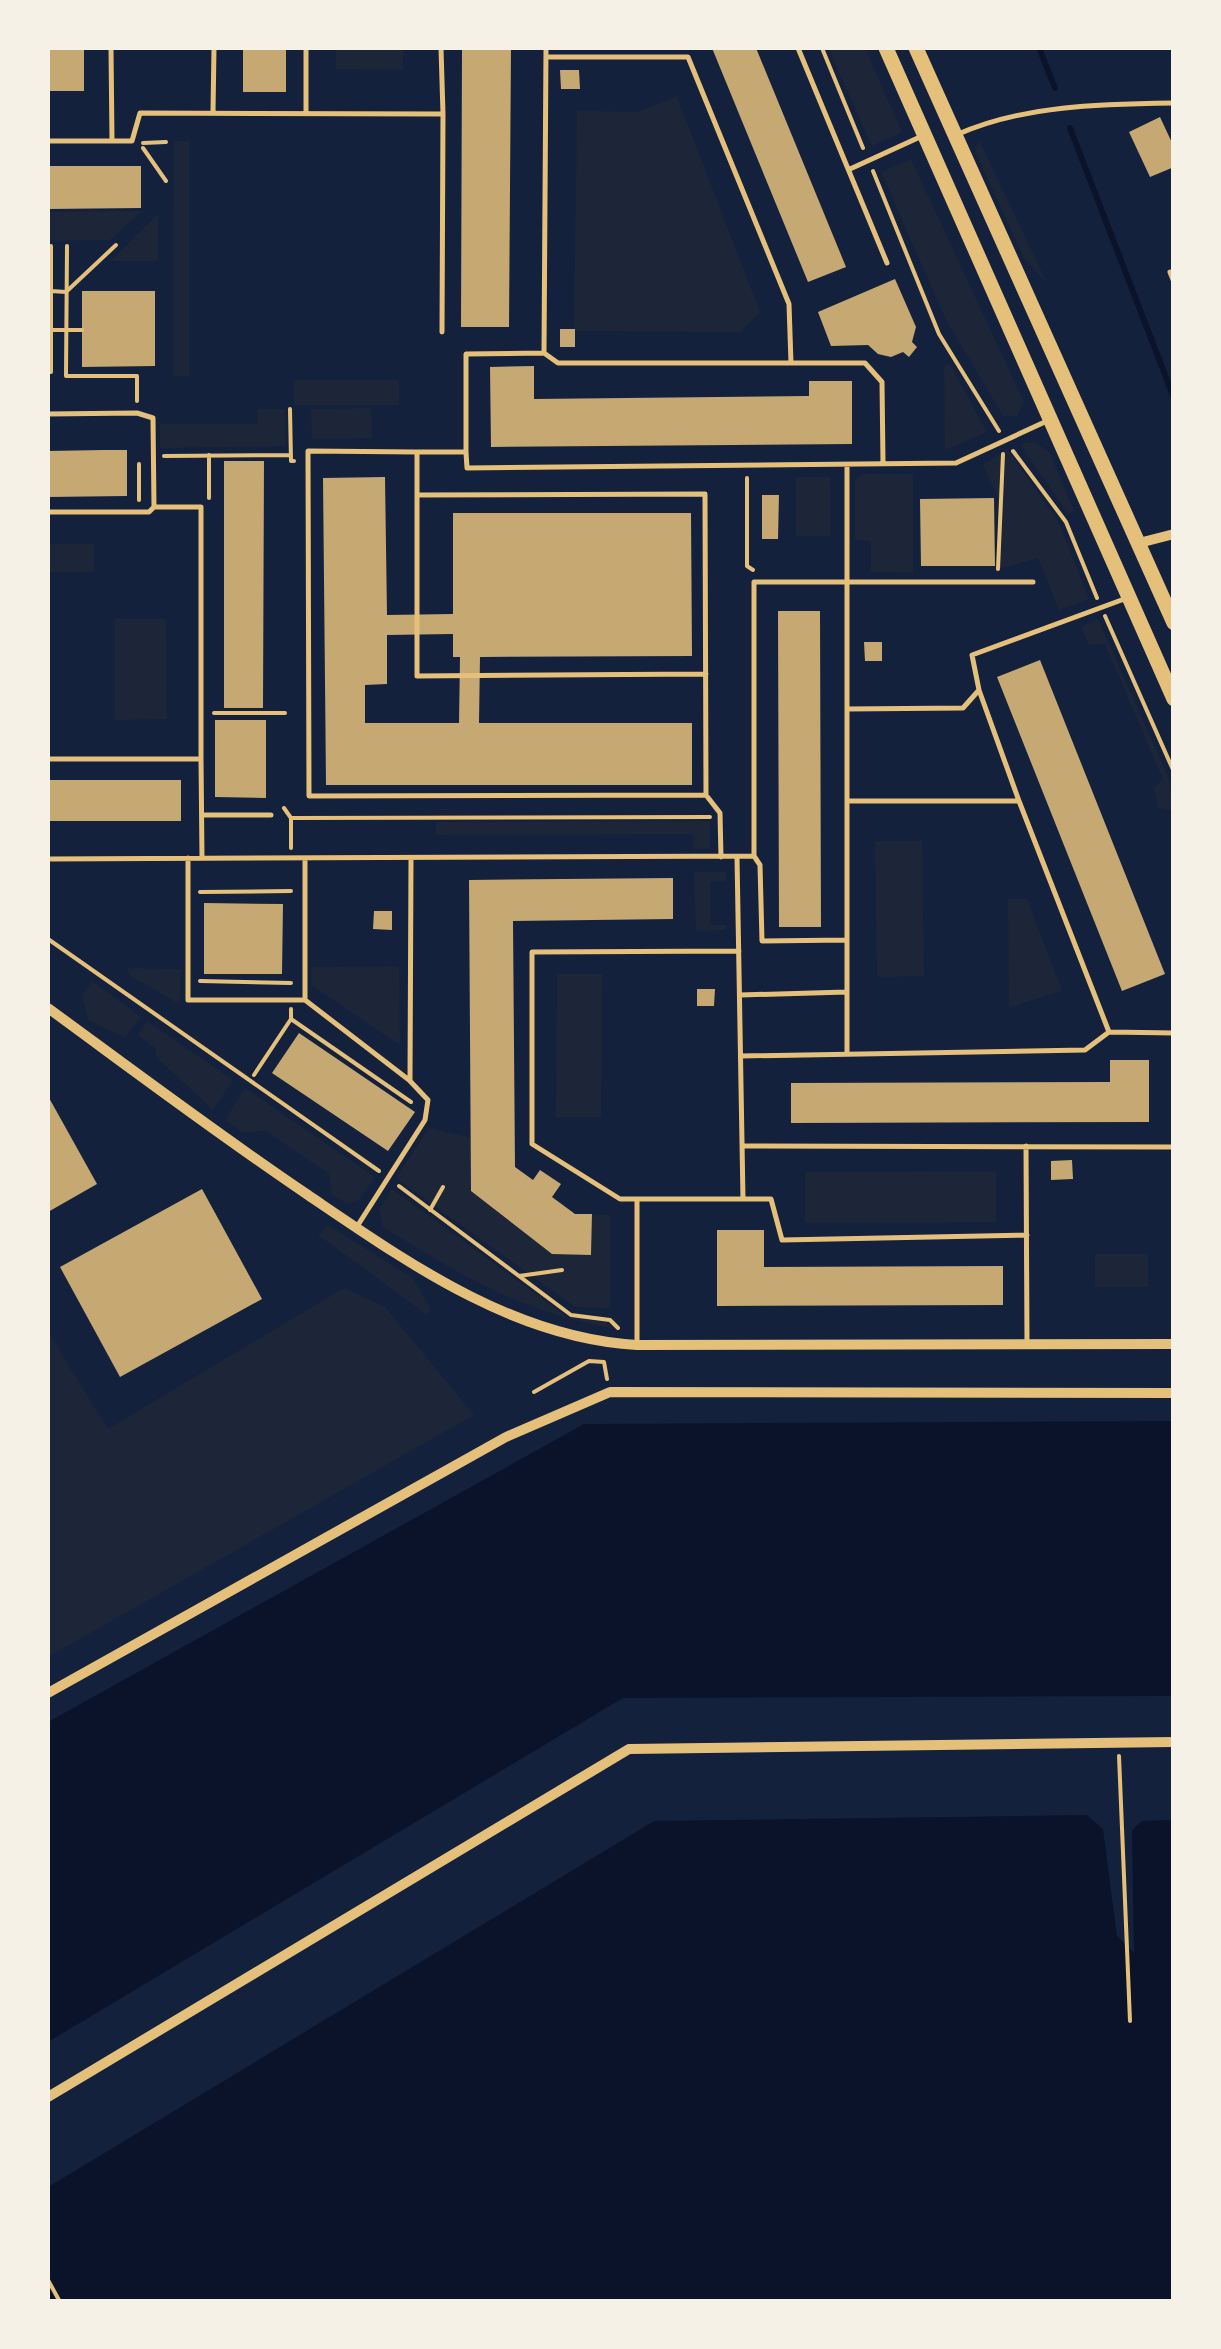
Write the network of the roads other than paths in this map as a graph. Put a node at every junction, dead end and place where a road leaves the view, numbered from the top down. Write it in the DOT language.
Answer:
graph roads {
  1 [pos="111,48"];
  2 [pos="214,48"];
  3 [pos="306,48"];
  4 [pos="442,48"];
  5 [pos="546,48"];
  6 [pos="685,48"];
  7 [pos="798,48"];
  8 [pos="886,48"];
  9 [pos="916,48"];
  10 [pos="546,57"];
  11 [pos="688,57"];
  12 [pos="1174,103"];
  13 [pos="214,112"];
  14 [pos="306,113"];
  15 [pos="442,114"];
  16 [pos="925,135"];
  17 [pos="953,136"];
  18 [pos="48,141"];
  19 [pos="112,141"];
  20 [pos="850,170"];
  21 [pos="887,263"];
  22 [pos="1170,272"];
  23 [pos="1174,282"];
  24 [pos="442,332"];
  25 [pos="544,353"];
  26 [pos="791,364"];
  27 [pos="48,414"];
  28 [pos="1050,420"];
  29 [pos="417,452"];
  30 [pos="466,452"];
  31 [pos="884,464"];
  32 [pos="847,465"];
  33 [pos="417,495"];
  34 [pos="154,507"];
  35 [pos="48,512"];
  36 [pos="1174,534"];
  37 [pos="1139,543"];
  38 [pos="847,582"];
  39 [pos="1033,582"];
  40 [pos="1128,597"];
  41 [pos="1174,623"];
  42 [pos="706,674"];
  43 [pos="978,690"];
  44 [pos="1174,699"];
  45 [pos="847,709"];
  46 [pos="48,759"];
  47 [pos="202,760"];
  48 [pos="706,795"];
  49 [pos="848,801"];
  50 [pos="1019,801"];
  51 [pos="202,815"];
  52 [pos="271,815"];
  53 [pos="754,856"];
  54 [pos="721,857"];
  55 [pos="737,857"];
  56 [pos="48,858"];
  57 [pos="188,858"];
  58 [pos="202,858"];
  59 [pos="305,858"];
  60 [pos="411,858"];
  61 [pos="846,940"];
  62 [pos="739,950"];
  63 [pos="846,992"];
  64 [pos="740,995"];
  65 [pos="305,1000"];
  66 [pos="48,1008"];
  67 [pos="1109,1032"];
  68 [pos="1174,1033"];
  69 [pos="847,1053"];
  70 [pos="740,1056"];
  71 [pos="410,1080"];
  72 [pos="742,1146"];
  73 [pos="1026,1146"];
  74 [pos="1174,1147"];
  75 [pos="743,1199"];
  76 [pos="637,1200"];
  77 [pos="356,1228"];
  78 [pos="1027,1235"];
  79 [pos="1174,1344"];
  80 [pos="636,1345"];
  81 [pos="1028,1345"];
  82 [pos="1174,1393"];
  83 [pos="48,1693"];
  84 [pos="1174,1742"];
  85 [pos="48,2097"];
  1 -- 19 [label="lane"];
  2 -- 13 [label="lane"];
  3 -- 14 [label="lane"];
  4 -- 15 [label="lane"];
  5 -- 10 [label="lane"];
  6 -- 11 [label="lane"];
  7 -- 20 [label="lane"];
  8 -- 16 [label="main road"];
  9 -- 17 [label="main road"];
  10 -- 11 [label="lane"];
  10 -- 25 [label="lane"];
  11 -- 26 [label="lane"];
  12 -- 17 [label="lane"];
  13 -- 14 [label="lane"];
  13 -- 19 [label="lane"];
  14 -- 15 [label="lane"];
  15 -- 24 [label="lane"];
  16 -- 20 [label="lane"];
  16 -- 28 [label="main road"];
  17 -- 37 [label="main road"];
  18 -- 19 [label="lane"];
  20 -- 21 [label="lane"];
  22 -- 23 [label="lane"];
  25 -- 26 [label="lane"];
  25 -- 30 [label="lane"];
  26 -- 31 [label="lane"];
  27 -- 34 [label="lane"];
  28 -- 31 [label="lane"];
  28 -- 40 [label="main road"];
  29 -- 30 [label="lane"];
  29 -- 33 [label="lane"];
  29 -- 48 [label="lane"];
  30 -- 32 [label="lane"];
  31 -- 32 [label="lane"];
  32 -- 38 [label="lane"];
  33 -- 42 [label="lane"];
  33 -- 42 [label="lane"];
  34 -- 35 [label="lane"];
  34 -- 47 [label="lane"];
  36 -- 37 [label="street"];
  37 -- 41 [label="main road"];
  38 -- 39 [label="lane"];
  38 -- 45 [label="lane"];
  38 -- 53 [label="lane"];
  40 -- 43 [label="lane"];
  40 -- 44 [label="main road"];
  42 -- 48 [label="lane"];
  43 -- 45 [label="lane"];
  43 -- 50 [label="lane"];
  45 -- 49 [label="lane"];
  46 -- 47 [label="lane"];
  47 -- 51 [label="lane"];
  48 -- 54 [label="lane"];
  49 -- 50 [label="lane"];
  49 -- 61 [label="lane"];
  50 -- 67 [label="lane"];
  51 -- 52 [label="lane"];
  51 -- 58 [label="lane"];
  53 -- 55 [label="lane"];
  53 -- 61 [label="lane"];
  54 -- 55 [label="lane"];
  54 -- 60 [label="lane"];
  55 -- 62 [label="lane"];
  56 -- 57 [label="lane"];
  57 -- 58 [label="lane"];
  57 -- 65 [label="lane"];
  58 -- 59 [label="lane"];
  59 -- 60 [label="lane"];
  59 -- 65 [label="lane"];
  60 -- 71 [label="lane"];
  61 -- 63 [label="lane"];
  62 -- 64 [label="lane"];
  62 -- 76 [label="lane"];
  63 -- 64 [label="lane"];
  63 -- 69 [label="lane"];
  64 -- 70 [label="lane"];
  65 -- 71 [label="lane"];
  66 -- 77 [label="street"];
  67 -- 68 [label="lane"];
  67 -- 69 [label="lane"];
  69 -- 70 [label="lane"];
  70 -- 72 [label="lane"];
  71 -- 77 [label="lane"];
  72 -- 73 [label="lane"];
  72 -- 75 [label="lane"];
  73 -- 74 [label="lane"];
  73 -- 78 [label="lane"];
  75 -- 76 [label="lane"];
  75 -- 78 [label="lane"];
  76 -- 80 [label="lane"];
  77 -- 80 [label="street"];
  78 -- 81 [label="lane"];
  79 -- 81 [label="street"];
  80 -- 81 [label="street"];
  82 -- 83 [label="street"];
  84 -- 85 [label="street"];
}
